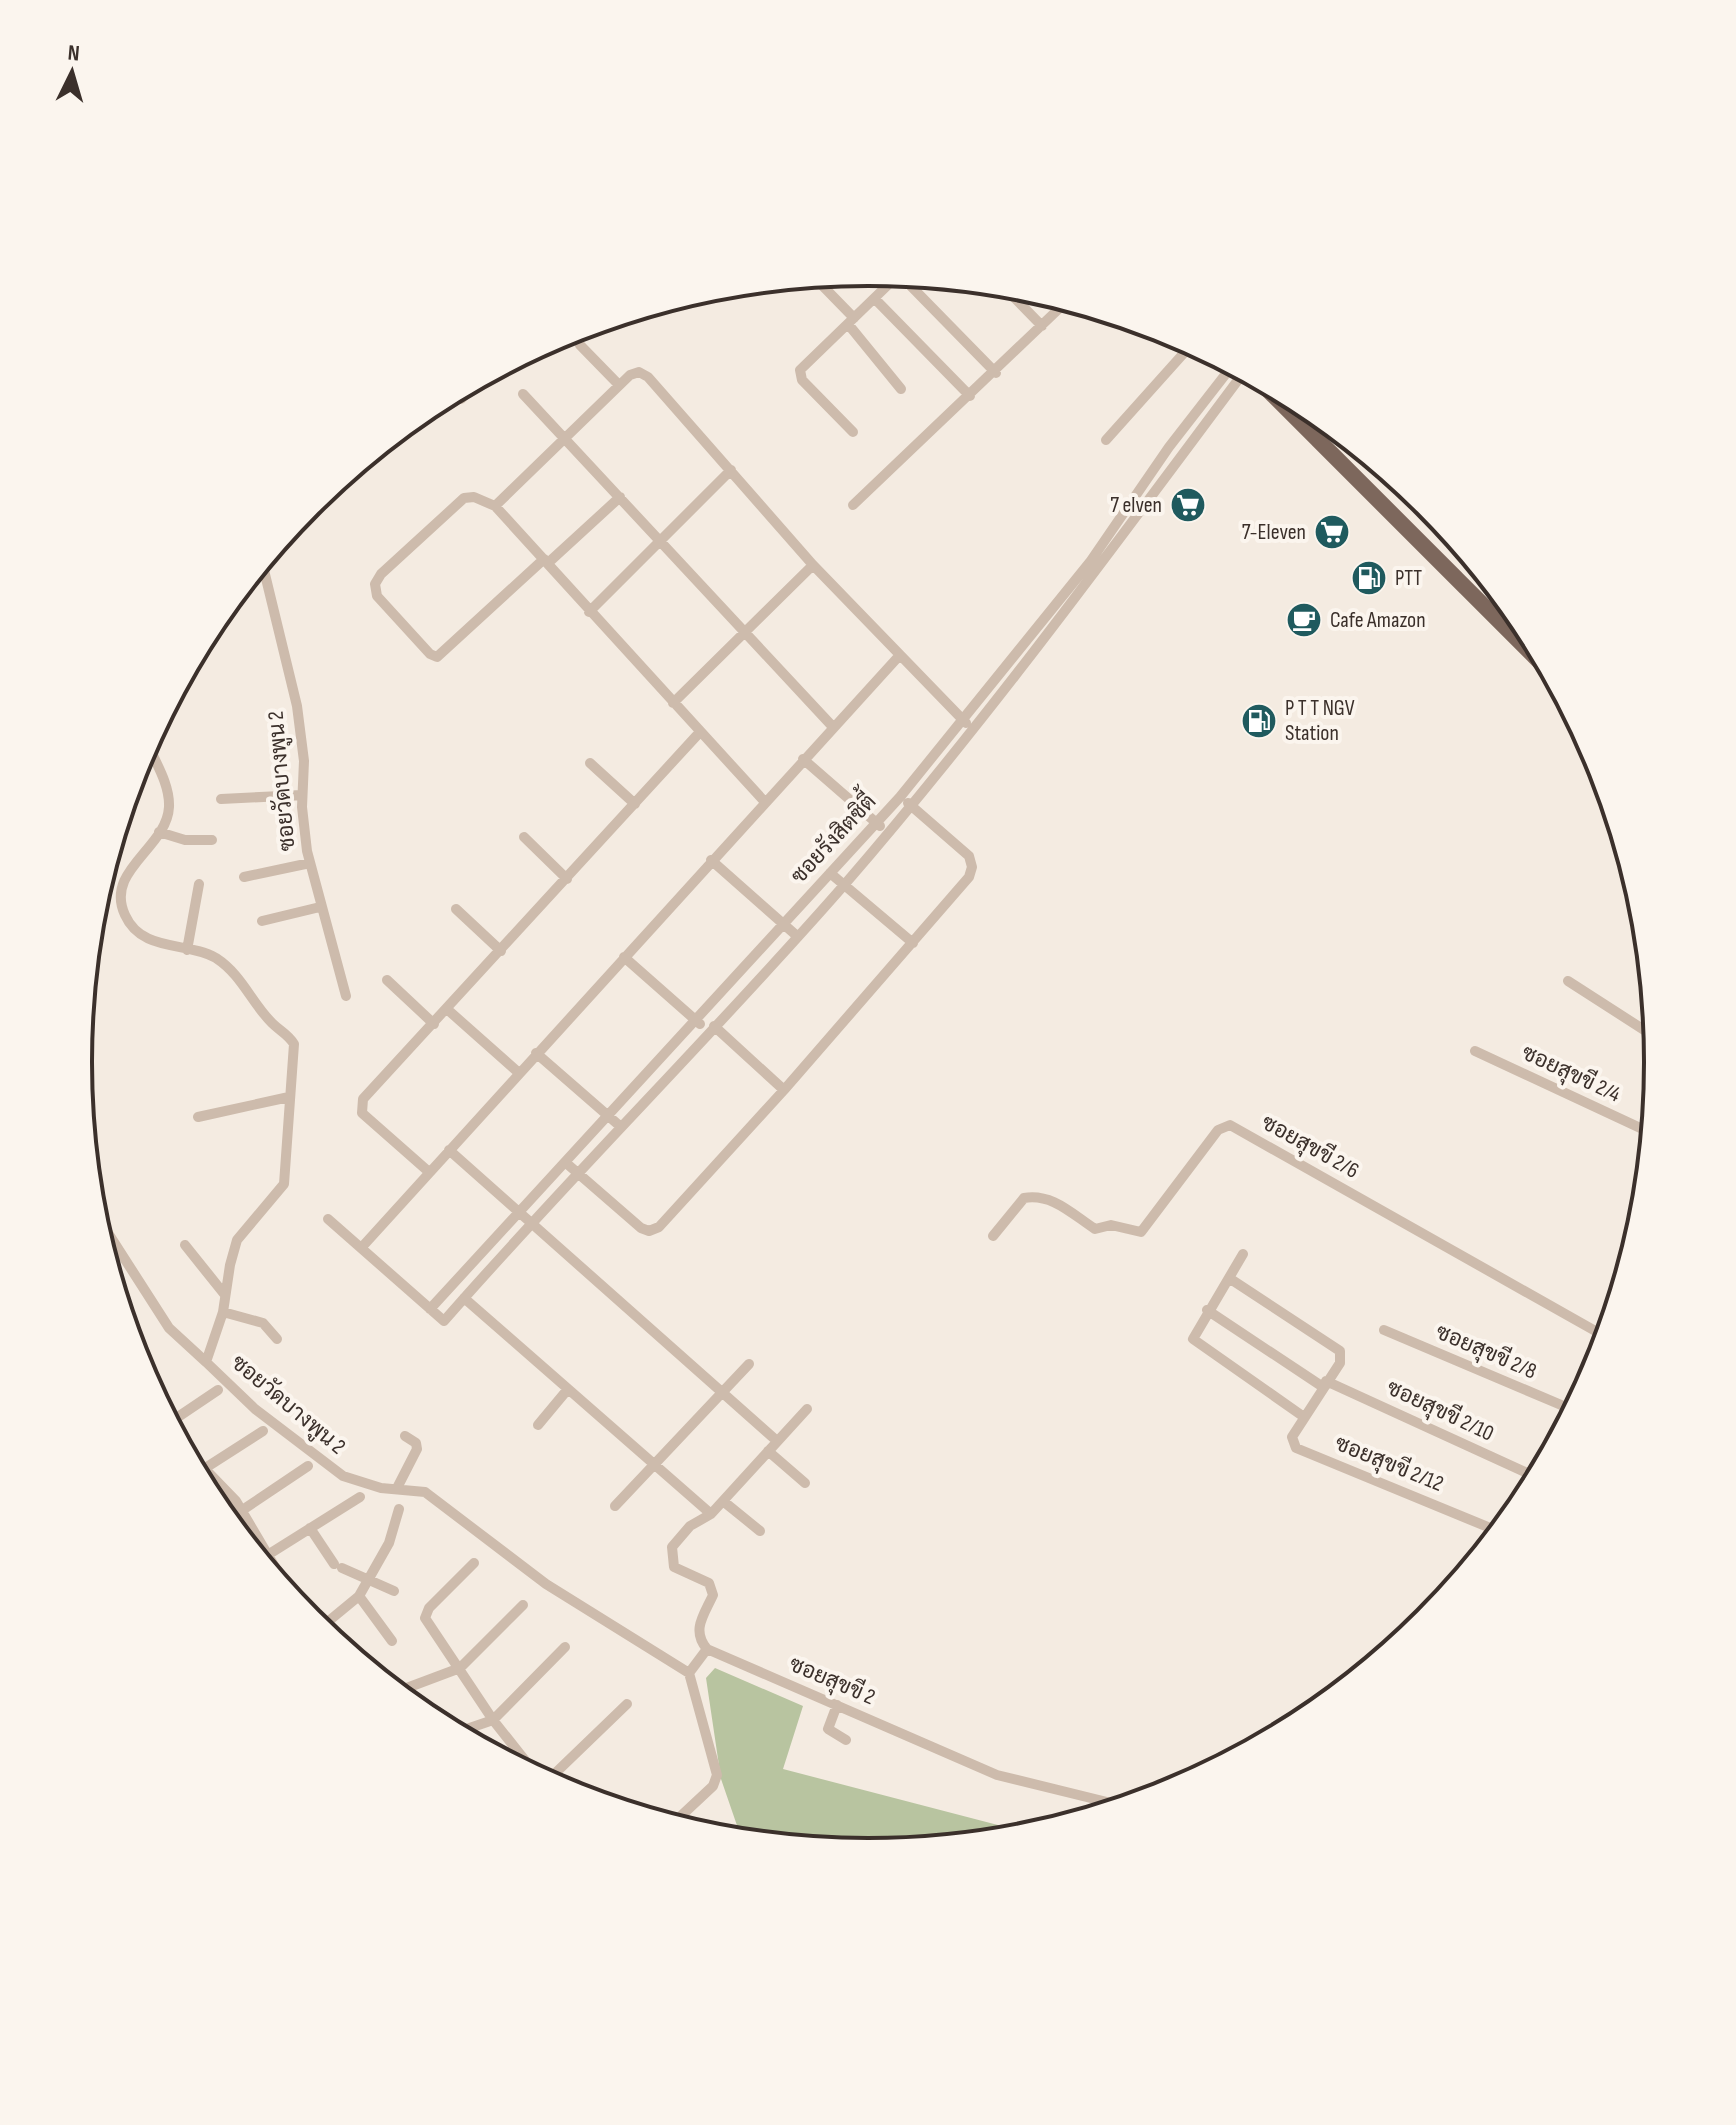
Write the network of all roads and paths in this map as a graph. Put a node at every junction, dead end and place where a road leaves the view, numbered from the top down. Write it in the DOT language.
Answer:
graph roads {
  1 [pos="889,287"];
  2 [pos="823,288"];
  3 [pos="909,288"];
  4 [pos="875,299"];
  5 [pos="1017,301"];
  6 [pos="1058,310"];
  7 [pos="851,321"];
  8 [pos="1042,326"];
  9 [pos="580,345"];
  10 [pos="1183,354"];
  11 [pos="996,373"];
  12 [pos="1225,374"];
  13 [pos="1238,381"];
  14 [pos="619,385"];
  15 [pos="901,389"];
  16 [pos="523,394"];
  17 [pos="970,396"];
  18 [pos="1288,410"];
  19 [pos="853,432"];
  20 [pos="566,438"];
  21 [pos="1106,440"];
  22 [pos="731,470"];
  23 [pos="620,497"];
  24 [pos="853,505"];
  25 [pos="495,506"];
  26 [pos="660,541"];
  27 [pos="546,561"];
  28 [pos="813,565"];
  29 [pos="265,575"];
  30 [pos="589,612"];
  31 [pos="744,633"];
  32 [pos="1520,642"];
  33 [pos="899,656"];
  34 [pos="673,703"];
  35 [pos="963,720"];
  36 [pos="833,727"];
  37 [pos="975,731"];
  38 [pos="700,732"];
  39 [pos="803,759"];
  40 [pos="154,760"];
  41 [pos="590,763"];
  42 [pos="302,795"];
  43 [pos="900,797"];
  44 [pos="221,799"];
  45 [pos="764,801"];
  46 [pos="635,804"];
  47 [pos="912,806"];
  48 [pos="876,823"];
  49 [pos="163,833"];
  50 [pos="888,833"];
  51 [pos="524,837"];
  52 [pos="212,840"];
  53 [pos="711,860"];
  54 [pos="310,863"];
  55 [pos="830,873"];
  56 [pos="244,877"];
  57 [pos="567,879"];
  58 [pos="199,884"];
  59 [pos="843,886"];
  60 [pos="320,907"];
  61 [pos="456,909"];
  62 [pos="262,921"];
  63 [pos="783,924"];
  64 [pos="797,936"];
  65 [pos="913,943"];
  66 [pos="188,947"];
  67 [pos="501,951"];
  68 [pos="624,957"];
  69 [pos="387,980"];
  70 [pos="1568,981"];
  71 [pos="346,996"];
  72 [pos="448,1010"];
  73 [pos="697,1021"];
  74 [pos="434,1024"];
  75 [pos="711,1029"];
  76 [pos="1643,1029"];
  77 [pos="1475,1051"];
  78 [pos="536,1053"];
  79 [pos="519,1073"];
  80 [pos="784,1090"];
  81 [pos="289,1097"];
  82 [pos="609,1116"];
  83 [pos="198,1117"];
  84 [pos="621,1127"];
  85 [pos="1641,1128"];
  86 [pos="449,1150"];
  87 [pos="565,1162"];
  88 [pos="429,1172"];
  89 [pos="578,1172"];
  90 [pos="518,1211"];
  91 [pos="328,1219"];
  92 [pos="532,1223"];
  93 [pos="993,1236"];
  94 [pos="113,1241"];
  95 [pos="185,1245"];
  96 [pos="362,1247"];
  97 [pos="1243,1254"];
  98 [pos="1229,1278"];
  99 [pos="225,1295"];
  100 [pos="464,1298"];
  101 [pos="430,1309"];
  102 [pos="1207,1310"];
  103 [pos="228,1313"];
  104 [pos="1384,1330"];
  105 [pos="1596,1331"];
  106 [pos="277,1339"];
  107 [pos="206,1362"];
  108 [pos="749,1364"];
  109 [pos="1325,1384"];
  110 [pos="568,1389"];
  111 [pos="218,1390"];
  112 [pos="722,1392"];
  113 [pos="1564,1406"];
  114 [pos="807,1409"];
  115 [pos="178,1417"];
  116 [pos="1304,1417"];
  117 [pos="538,1425"];
  118 [pos="263,1431"];
  119 [pos="405,1436"];
  120 [pos="777,1441"];
  121 [pos="768,1451"];
  122 [pos="654,1465"];
  123 [pos="308,1466"];
  124 [pos="207,1468"];
  125 [pos="1526,1473"];
  126 [pos="805,1483"];
  127 [pos="397,1488"];
  128 [pos="224,1496"];
  129 [pos="360,1497"];
  130 [pos="723,1501"];
  131 [pos="615,1506"];
  132 [pos="399,1509"];
  133 [pos="711,1514"];
  134 [pos="244,1516"];
  135 [pos="241,1519"];
  136 [pos="310,1528"];
  137 [pos="1489,1528"];
  138 [pos="760,1531"];
  139 [pos="259,1543"];
  140 [pos="268,1554"];
  141 [pos="474,1563"];
  142 [pos="369,1580"];
  143 [pos="394,1591"];
  144 [pos="359,1596"];
  145 [pos="523,1605"];
  146 [pos="329,1621"];
  147 [pos="392,1641"];
  148 [pos="565,1647"];
  149 [pos="705,1653"];
  150 [pos="460,1668"];
  151 [pos="692,1671"];
  152 [pos="409,1687"];
  153 [pos="627,1704"];
  154 [pos="836,1707"];
  155 [pos="493,1720"];
  156 [pos="469,1728"];
  157 [pos="846,1740"];
  158 [pos="514,1748"];
  159 [pos="511,1751"];
  160 [pos="520,1756"];
  161 [pos="556,1772"];
  162 [pos="1104,1801"];
  163 [pos="682,1815"];
  1 -- 4 [label="street"];
  2 -- 7 [label="street"];
  3 -- 11 [label="street"];
  4 -- 7 [label="street"];
  4 -- 17 [label="street"];
  5 -- 8 [label="street"];
  6 -- 8 [label="street"];
  7 -- 15 [label="street"];
  7 -- 19 [label="street"];
  8 -- 11 [label="street"];
  9 -- 14 [label="street"];
  10 -- 21 [label="street"];
  11 -- 17 [label="street"];
  12 -- 35 [label="street, ซอยรังสิตซิตี้"];
  13 -- 37 [label="street, ซอยรังสิตซิตี้"];
  14 -- 20 [label="street"];
  14 -- 22 [label="street"];
  16 -- 20 [label="street"];
  17 -- 24 [label="street"];
  18 -- 32 [label="main road"];
  20 -- 23 [label="street"];
  20 -- 25 [label="street"];
  22 -- 26 [label="street"];
  22 -- 28 [label="street"];
  23 -- 26 [label="street"];
  23 -- 27 [label="street"];
  25 -- 27 [label="street"];
  25 -- 27 [label="street"];
  26 -- 30 [label="street"];
  26 -- 31 [label="street"];
  27 -- 30 [label="street"];
  28 -- 31 [label="street"];
  28 -- 33 [label="street"];
  29 -- 42 [label="street, ซอยวัดบางพูน 2"];
  30 -- 34 [label="street"];
  31 -- 34 [label="street"];
  31 -- 36 [label="street"];
  33 -- 35 [label="street"];
  33 -- 36 [label="street"];
  34 -- 38 [label="street"];
  35 -- 37 [label="street"];
  35 -- 43 [label="street, ซอยรังสิตซิตี้"];
  36 -- 39 [label="street"];
  37 -- 47 [label="street, ซอยรังสิตซิตี้"];
  38 -- 45 [label="street"];
  38 -- 46 [label="street"];
  39 -- 45 [label="street"];
  39 -- 48 [label="street"];
  40 -- 49 [label="street, ซอยวัดบางพูน 2"];
  41 -- 46 [label="street"];
  42 -- 44 [label="street"];
  42 -- 54 [label="street, ซอยวัดบางพูน 2"];
  43 -- 47 [label="street"];
  43 -- 48 [label="street, ซอยรังสิตซิตี้"];
  45 -- 53 [label="street"];
  46 -- 57 [label="street"];
  47 -- 50 [label="street, ซอยรังสิตซิตี้"];
  47 -- 65 [label="street"];
  48 -- 50 [label="street"];
  48 -- 55 [label="street, ซอยรังสิตซิตี้"];
  49 -- 52 [label="street"];
  49 -- 66 [label="street, ซอยวัดบางพูน 2"];
  50 -- 59 [label="street, ซอยรังสิตซิตี้"];
  51 -- 57 [label="street"];
  53 -- 63 [label="street"];
  53 -- 68 [label="street"];
  54 -- 56 [label="street"];
  54 -- 60 [label="street, ซอยวัดบางพูน 2"];
  55 -- 59 [label="street"];
  55 -- 63 [label="street, ซอยรังสิตซิตี้"];
  57 -- 67 [label="street"];
  58 -- 66 [label="street"];
  59 -- 64 [label="street, ซอยรังสิตซิตี้"];
  59 -- 65 [label="street"];
  60 -- 62 [label="street"];
  60 -- 71 [label="street, ซอยวัดบางพูน 2"];
  61 -- 67 [label="street"];
  63 -- 64 [label="street"];
  63 -- 73 [label="street, ซอยรังสิตซิตี้"];
  64 -- 75 [label="street, ซอยรังสิตซิตี้"];
  65 -- 80 [label="street"];
  66 -- 81 [label="street, ซอยวัดบางพูน 2"];
  67 -- 72 [label="street"];
  68 -- 73 [label="street"];
  68 -- 78 [label="street"];
  69 -- 74 [label="street"];
  70 -- 76 [label="street"];
  72 -- 74 [label="street"];
  72 -- 79 [label="street"];
  73 -- 75 [label="street"];
  73 -- 82 [label="street, ซอยรังสิตซิตี้"];
  74 -- 88 [label="street"];
  75 -- 80 [label="street"];
  75 -- 84 [label="street, ซอยรังสิตซิตี้"];
  77 -- 85 [label="street, ซอยสุขขี 2/4"];
  78 -- 79 [label="street"];
  78 -- 82 [label="street"];
  79 -- 86 [label="street"];
  80 -- 89 [label="street"];
  81 -- 83 [label="street"];
  81 -- 99 [label="street, ซอยวัดบางพูน 2"];
  82 -- 84 [label="street"];
  82 -- 87 [label="street, ซอยรังสิตซิตี้"];
  84 -- 89 [label="street, ซอยรังสิตซิตี้"];
  86 -- 88 [label="street"];
  86 -- 90 [label="street"];
  87 -- 89 [label="street"];
  87 -- 90 [label="street, ซอยรังสิตซิตี้"];
  88 -- 96 [label="street"];
  89 -- 92 [label="street, ซอยรังสิตซิตี้"];
  90 -- 92 [label="street"];
  90 -- 101 [label="street, ซอยรังสิตซิตี้"];
  91 -- 96 [label="street"];
  92 -- 100 [label="street, ซอยรังสิตซิตี้"];
  92 -- 112 [label="street"];
  93 -- 105 [label="street, ซอยสุขขี 2/6"];
  94 -- 107 [label="street"];
  95 -- 99 [label="street"];
  96 -- 101 [label="street"];
  97 -- 98 [label="street"];
  98 -- 102 [label="street"];
  98 -- 109 [label="street"];
  99 -- 103 [label="street, ซอยวัดบางพูน 2"];
  100 -- 101 [label="street, ซอยรังสิตซิตี้"];
  100 -- 110 [label="street"];
  102 -- 109 [label="street, ซอยสุขขี 2/10"];
  102 -- 116 [label="street"];
  103 -- 106 [label="street"];
  103 -- 107 [label="street, ซอยวัดบางพูน 2"];
  104 -- 113 [label="street, ซอยสุขขี 2/8"];
  107 -- 127 [label="street, ซอยวัดบางพูน 2"];
  108 -- 112 [label="street"];
  109 -- 116 [label="street"];
  109 -- 125 [label="street, ซอยสุขขี 2/10"];
  110 -- 117 [label="street"];
  110 -- 122 [label="street"];
  111 -- 115 [label="street"];
  112 -- 120 [label="street"];
  112 -- 122 [label="street"];
  114 -- 120 [label="street"];
  116 -- 137 [label="street, ซอยสุขขี 2/12"];
  118 -- 124 [label="street"];
  119 -- 127 [label="street"];
  120 -- 121 [label="street"];
  121 -- 126 [label="street"];
  121 -- 130 [label="street"];
  122 -- 131 [label="street"];
  122 -- 133 [label="street"];
  123 -- 134 [label="street"];
  127 -- 151 [label="street, ซอยวัดบางพูน 2"];
  128 -- 134 [label="street"];
  129 -- 136 [label="street"];
  130 -- 133 [label="street"];
  130 -- 138 [label="street"];
  132 -- 142 [label="street"];
  133 -- 149 [label="street"];
  134 -- 135 [label="street"];
  134 -- 139 [label="street"];
  136 -- 140 [label="street"];
  136 -- 142 [label="street"];
  141 -- 150 [label="street"];
  142 -- 143 [label="street"];
  142 -- 144 [label="street"];
  144 -- 146 [label="street"];
  144 -- 147 [label="street"];
  145 -- 150 [label="street"];
  148 -- 155 [label="street"];
  149 -- 151 [label="street"];
  149 -- 154 [label="street, ซอยสุขขี 2"];
  150 -- 152 [label="street"];
  150 -- 155 [label="street"];
  151 -- 163 [label="street"];
  153 -- 161 [label="street"];
  154 -- 157 [label="street"];
  154 -- 162 [label="street, ซอยสุขขี 2"];
  155 -- 156 [label="street"];
  155 -- 158 [label="street"];
  158 -- 159 [label="street"];
  158 -- 160 [label="street"];
}
